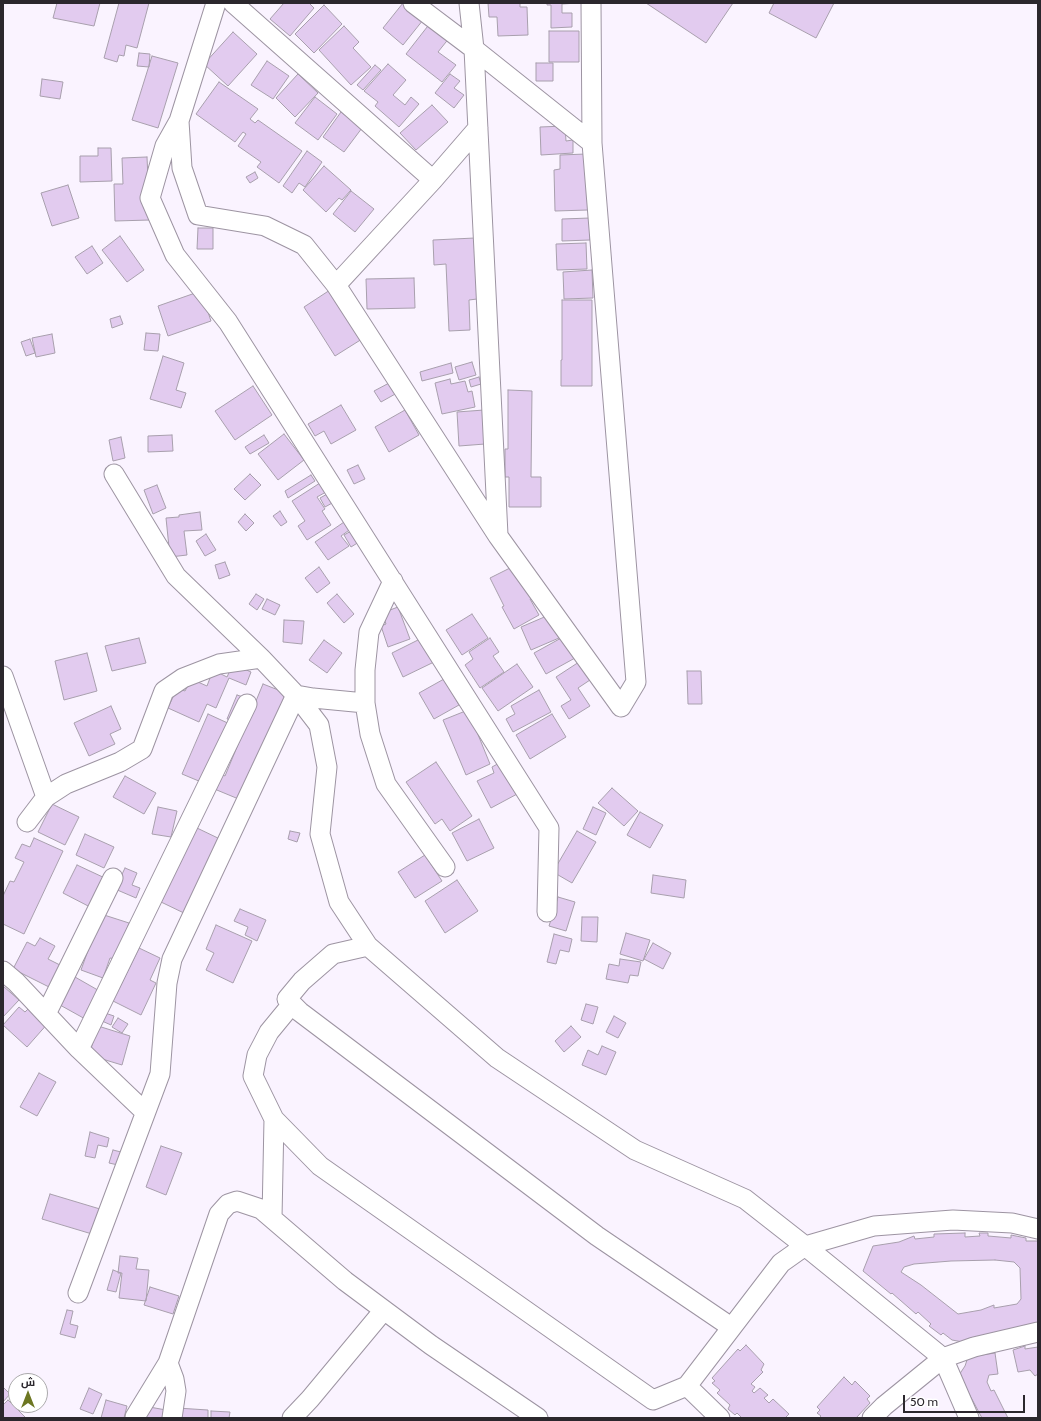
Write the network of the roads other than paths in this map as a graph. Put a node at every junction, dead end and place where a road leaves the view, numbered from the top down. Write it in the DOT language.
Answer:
graph roads {
  1 [pos="216,3"];
  2 [pos="233,3"];
  3 [pos="413,3"];
  4 [pos="469,3"];
  5 [pos="591,3"];
  6 [pos="474,49"];
  7 [pos="180,121"];
  8 [pos="478,128"];
  9 [pos="592,144"];
  10 [pos="433,180"];
  11 [pos="336,285"];
  12 [pos="114,474"];
  13 [pos="498,536"];
  14 [pos="393,581"];
  15 [pos="261,658"];
  16 [pos="3,676"];
  17 [pos="296,695"];
  18 [pos="365,703"];
  19 [pos="247,704"];
  20 [pos="46,797"];
  21 [pos="27,822"];
  22 [pos="444,867"];
  23 [pos="113,878"];
  24 [pos="547,912"];
  25 [pos="368,946"];
  26 [pos="3,971"];
  27 [pos="292,1004"];
  28 [pos="46,1014"];
  29 [pos="79,1049"];
  30 [pos="145,1112"];
  31 [pos="274,1119"];
  32 [pos="272,1218"];
  33 [pos="1038,1229"];
  34 [pos="805,1246"];
  35 [pos="78,1293"];
  36 [pos="384,1310"];
  37 [pos="731,1327"];
  38 [pos="1038,1332"];
  39 [pos="943,1358"];
  40 [pos="168,1363"];
  41 [pos="687,1386"];
  42 [pos="135,1417"];
  43 [pos="172,1418"];
  44 [pos="292,1418"];
  45 [pos="538,1418"];
  46 [pos="720,1418"];
  47 [pos="872,1418"];
  48 [pos="969,1418"];
  1 -- 7 [label="street"];
  2 -- 10 [label="street"];
  3 -- 6 [label="street"];
  4 -- 6 [label="street"];
  5 -- 9 [label="street"];
  6 -- 8 [label="street"];
  6 -- 9 [label="street"];
  7 -- 11 [label="street"];
  7 -- 14 [label="street"];
  8 -- 10 [label="street"];
  8 -- 13 [label="street"];
  9 -- 13 [label="street"];
  10 -- 11 [label="street"];
  11 -- 13 [label="street"];
  12 -- 15 [label="street"];
  14 -- 18 [label="street"];
  14 -- 24 [label="street"];
  15 -- 17 [label="street"];
  15 -- 20 [label="street"];
  16 -- 20 [label="street"];
  17 -- 18 [label="street"];
  17 -- 25 [label="street"];
  17 -- 30 [label="street"];
  18 -- 22 [label="street"];
  19 -- 29 [label="street"];
  20 -- 21 [label="street"];
  23 -- 28 [label="street"];
  25 -- 27 [label="street"];
  25 -- 34 [label="street"];
  26 -- 28 [label="street"];
  27 -- 31 [label="street"];
  27 -- 37 [label="street"];
  28 -- 29 [label="street"];
  29 -- 30 [label="street"];
  30 -- 35 [label="street"];
  31 -- 32 [label="street"];
  31 -- 41 [label="street"];
  32 -- 36 [label="street"];
  32 -- 40 [label="street"];
  33 -- 34 [label="street"];
  34 -- 37 [label="street"];
  34 -- 39 [label="street"];
  36 -- 44 [label="street"];
  36 -- 45 [label="street"];
  37 -- 41 [label="street"];
  38 -- 39 [label="street"];
  39 -- 47 [label="street"];
  39 -- 48 [label="street"];
  40 -- 42 [label="street"];
  40 -- 43 [label="street"];
  41 -- 46 [label="street"];
}
